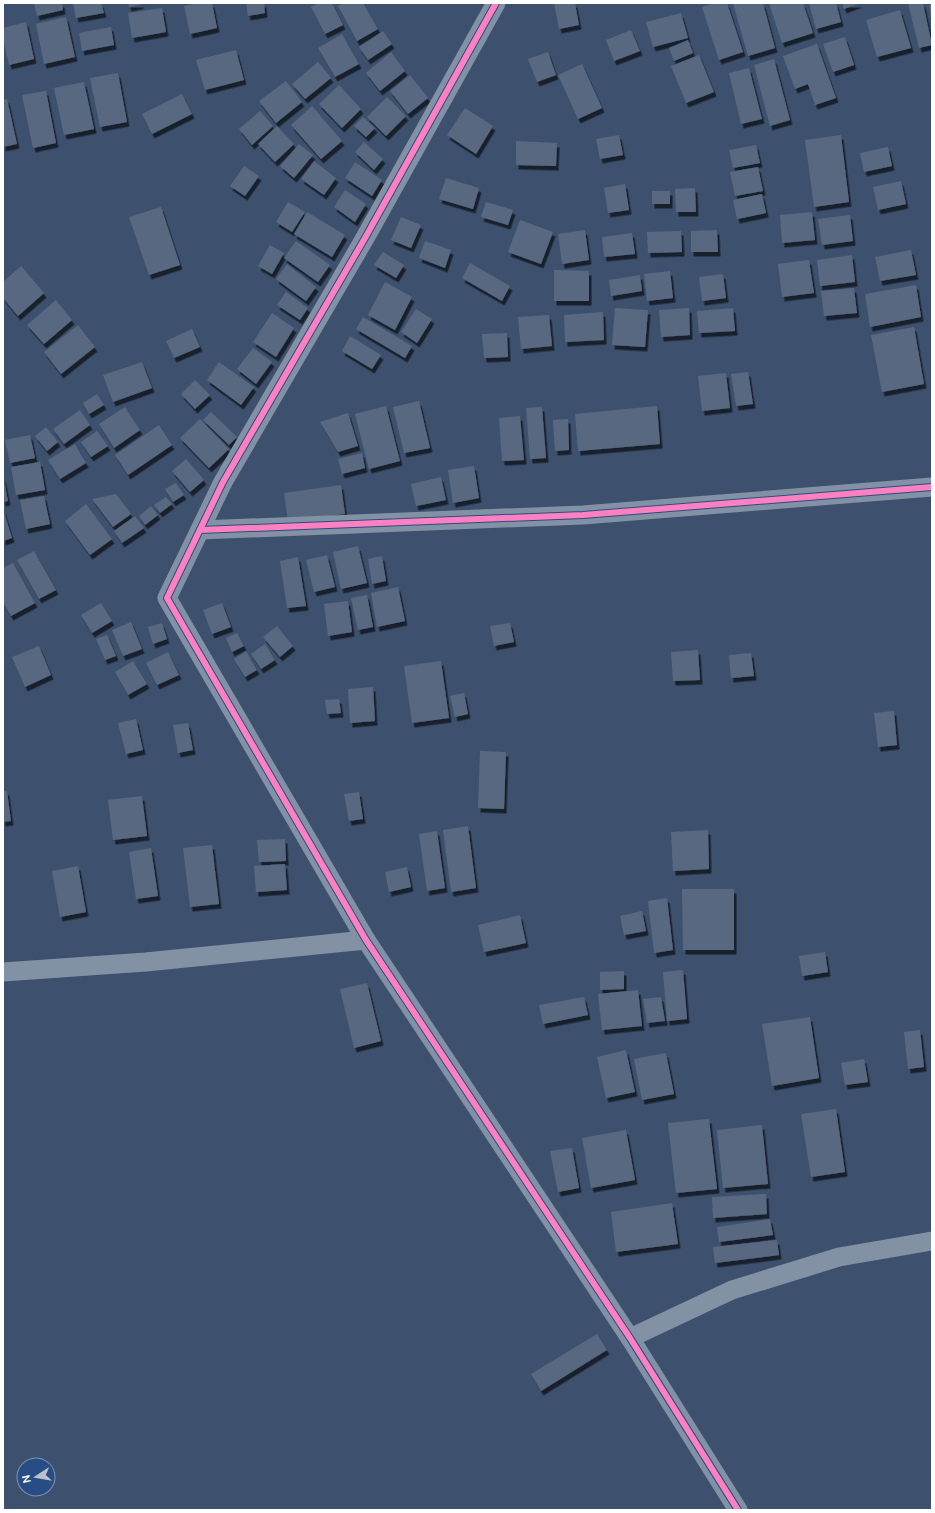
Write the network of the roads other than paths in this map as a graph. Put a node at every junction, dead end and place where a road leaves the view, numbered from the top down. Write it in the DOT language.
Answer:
graph roads {
  1 [pos="496,3"];
  2 [pos="932,487"];
  3 [pos="200,530"];
  4 [pos="366,940"];
  5 [pos="3,972"];
  6 [pos="932,1241"];
  7 [pos="630,1338"];
  8 [pos="738,1510"];
  1 -- 3 [label="street"];
  2 -- 3 [label="street"];
  3 -- 4 [label="street"];
  4 -- 5 [label="street"];
  4 -- 7 [label="street"];
  6 -- 7 [label="street"];
  7 -- 8 [label="street"];
}
